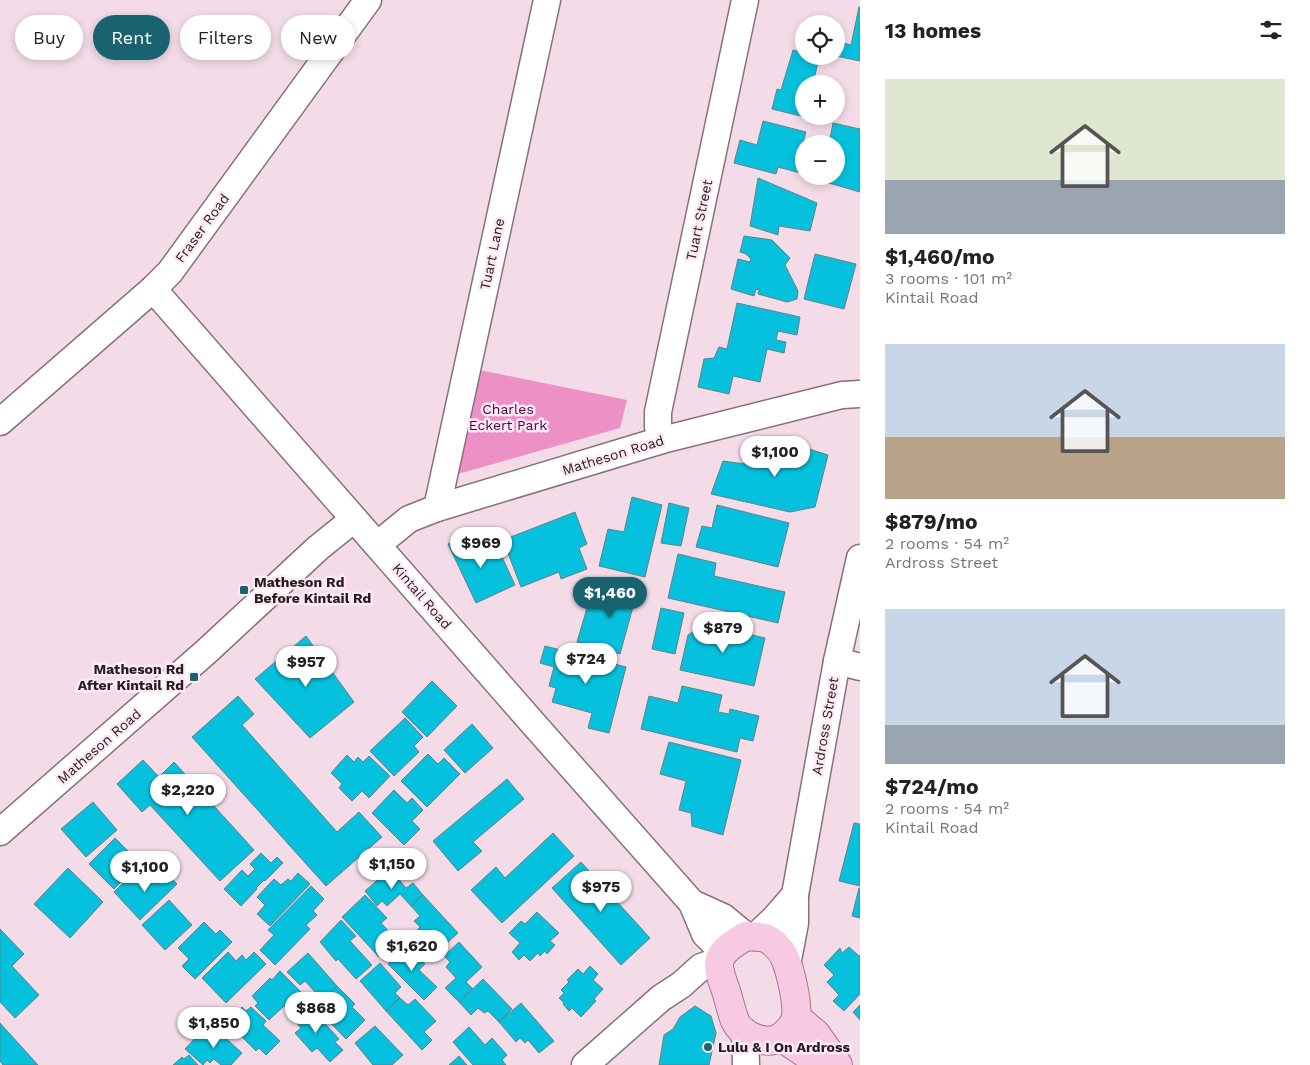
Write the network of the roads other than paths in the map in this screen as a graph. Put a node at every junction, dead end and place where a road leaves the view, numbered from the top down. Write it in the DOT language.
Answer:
graph roads {
  1 [pos="368,0"];
  2 [pos="546,0"];
  3 [pos="745,0"];
  4 [pos="153,289"];
  5 [pos="860,394"];
  6 [pos="0,422"];
  7 [pos="662,440"];
  8 [pos="437,508"];
  9 [pos="354,519"];
  10 [pos="377,545"];
  11 [pos="860,558"];
  12 [pos="849,664"];
  13 [pos="0,832"];
  14 [pos="795,895"];
  15 [pos="692,903"];
  16 [pos="750,937"];
  17 [pos="722,956"];
  18 [pos="787,966"];
  19 [pos="681,985"];
  20 [pos="725,988"];
  21 [pos="784,1031"];
  22 [pos="745,1032"];
  23 [pos="585,1065"];
  24 [pos="746,1065"];
  25 [pos="759,1065"];
  26 [pos="822,1065"];
  27 [pos="838,1065"];
  1 -- 4 [label="street, Fraser Road"];
  2 -- 8 [label="street, Tuart Lane"];
  3 -- 7 [label="street, Tuart Street"];
  4 -- 6 [label="street, Fraser Road"];
  4 -- 9 [label="street, Kintail Road"];
  5 -- 7 [label="street, Matheson Road"];
  7 -- 8 [label="street, Matheson Road"];
  8 -- 10 [label="street, Matheson Road"];
  9 -- 10 [label="street, Kintail Road"];
  9 -- 13 [label="street, Matheson Road"];
  10 -- 15 [label="street, Kintail Road"];
  11 -- 12 [label="street, Ardross Street"];
  12 -- 14 [label="street, Ardross Street"];
  14 -- 16 [label="street"];
  14 -- 18 [label="street, Ardross Street"];
  15 -- 16 [label="street, Kintail Road"];
  15 -- 17 [label="street, Kintail Road"];
  16 -- 17 [label="main road"];
  16 -- 18 [label="main road"];
  17 -- 19 [label="street"];
  17 -- 20 [label="main road"];
  18 -- 21 [label="main road"];
  19 -- 20 [label="street"];
  19 -- 23 [label="street"];
  20 -- 22 [label="main road"];
  21 -- 22 [label="main road"];
  21 -- 25 [label="street"];
  21 -- 26 [label="main road"];
  21 -- 27 [label="main road"];
  22 -- 24 [label="street"];
}
